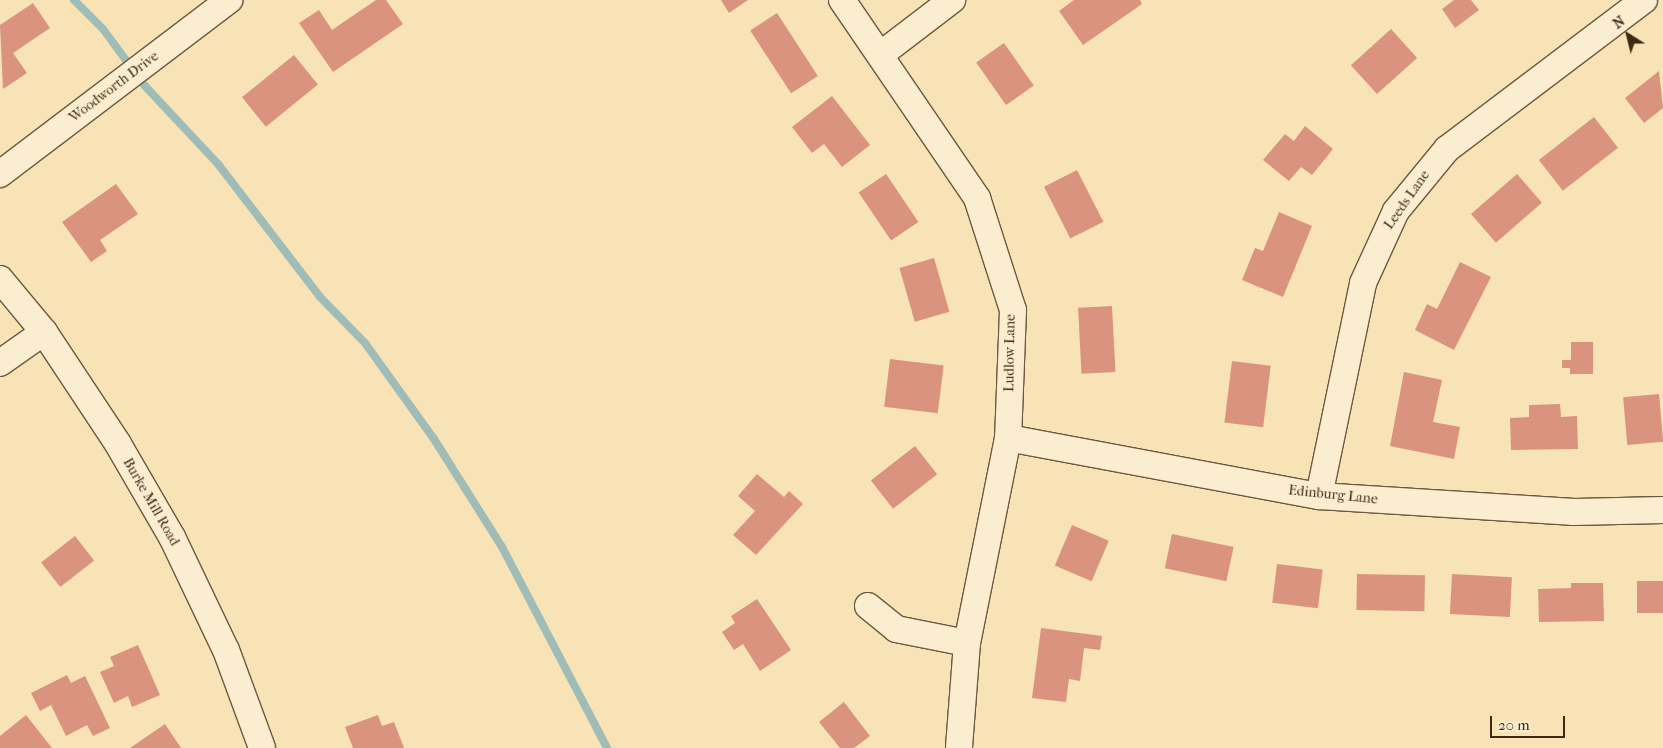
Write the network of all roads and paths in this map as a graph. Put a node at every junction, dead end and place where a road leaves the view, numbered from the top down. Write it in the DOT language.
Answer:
graph roads {
  1 [pos="229,0"];
  2 [pos="842,0"];
  3 [pos="952,0"];
  4 [pos="1644,0"];
  5 [pos="880,55"];
  6 [pos="0,174"];
  7 [pos="0,279"];
  8 [pos="44,332"];
  9 [pos="0,363"];
  10 [pos="1008,438"];
  11 [pos="1319,496"];
  12 [pos="1663,510"];
  13 [pos="868,606"];
  14 [pos="967,643"];
  15 [pos="262,748"];
  16 [pos="959,748"];
  1 -- 6 [label="street, Woodworth Drive"];
  2 -- 5 [label="street, Ludlow Lane"];
  3 -- 5 [label="street"];
  4 -- 11 [label="street, Leeds Lane"];
  5 -- 10 [label="street, Ludlow Lane"];
  7 -- 8 [label="street, Burke Mill Road"];
  8 -- 9 [label="street"];
  8 -- 15 [label="street, Burke Mill Road"];
  10 -- 11 [label="street, Edinburg Lane"];
  10 -- 14 [label="street, Ludlow Lane"];
  11 -- 12 [label="street, Edinburg Lane"];
  13 -- 14 [label="street"];
  14 -- 16 [label="street, Ludlow Lane"];
}
